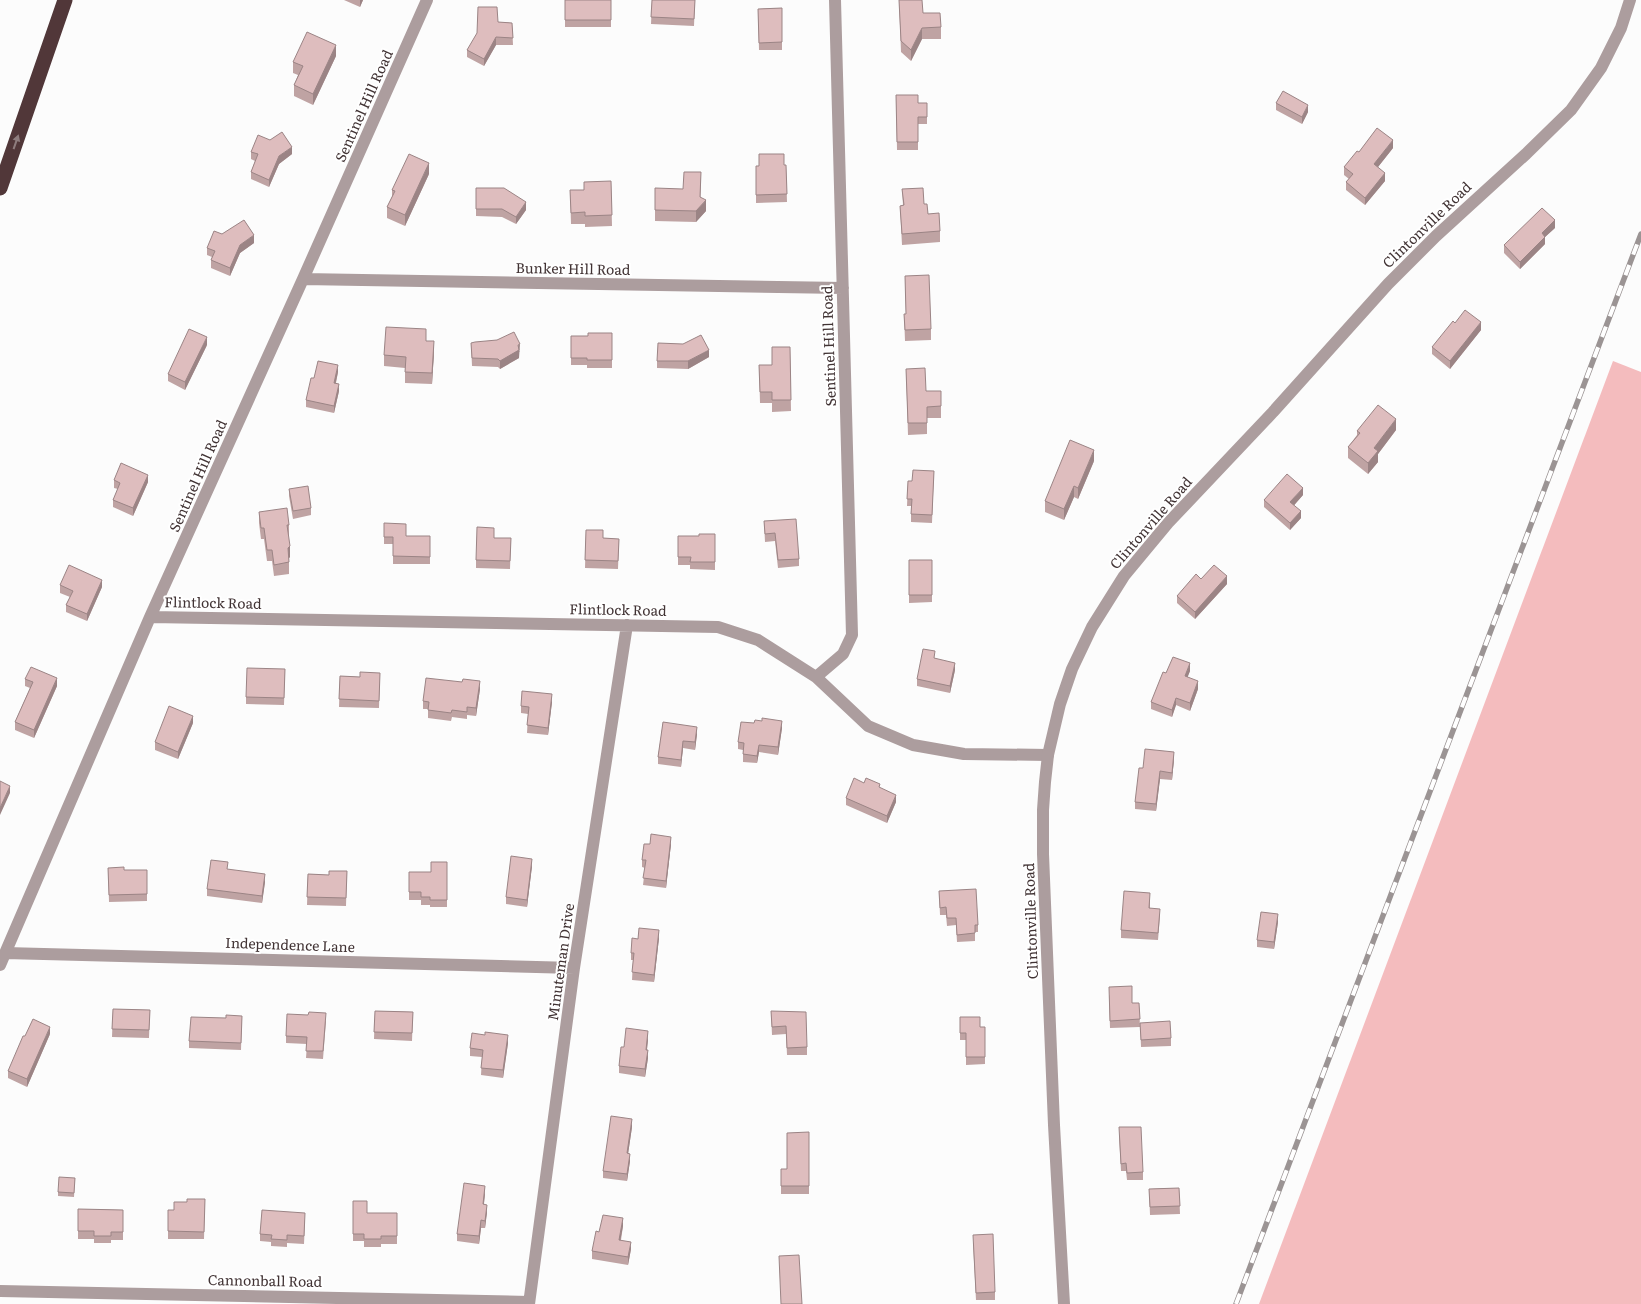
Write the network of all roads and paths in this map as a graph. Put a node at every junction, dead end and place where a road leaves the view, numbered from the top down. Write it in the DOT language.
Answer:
graph roads {
  1 [pos="65,0"];
  2 [pos="427,0"];
  3 [pos="836,0"];
  4 [pos="1630,0"];
  5 [pos="0,188"];
  6 [pos="303,279"];
  7 [pos="843,288"];
  8 [pos="150,617"];
  9 [pos="627,625"];
  10 [pos="816,677"];
  11 [pos="1048,755"];
  12 [pos="5,953"];
  13 [pos="0,965"];
  14 [pos="574,968"];
  15 [pos="0,1291"];
  16 [pos="529,1303"];
  17 [pos="1064,1304"];
  5 -- 1 [label="highway, one-way"];
  2 -- 6 [label="street, Sentinel Hill Road"];
  3 -- 7 [label="street, Sentinel Hill Road"];
  4 -- 11 [label="street, Clintonville Road"];
  6 -- 7 [label="street, Bunker Hill Road"];
  6 -- 8 [label="street, Sentinel Hill Road"];
  7 -- 10 [label="street, Sentinel Hill Road"];
  8 -- 9 [label="street, Flintlock Road"];
  8 -- 12 [label="street, Sentinel Hill Road"];
  9 -- 10 [label="street, Flintlock Road"];
  9 -- 14 [label="street, Minuteman Drive"];
  10 -- 11 [label="street, Flintlock Road"];
  11 -- 17 [label="street, Clintonville Road"];
  12 -- 13 [label="street, Sentinel Hill Road"];
  12 -- 14 [label="street, Independence Lane"];
  14 -- 16 [label="street, Minuteman Drive"];
  15 -- 16 [label="street, Cannonball Road"];
}
